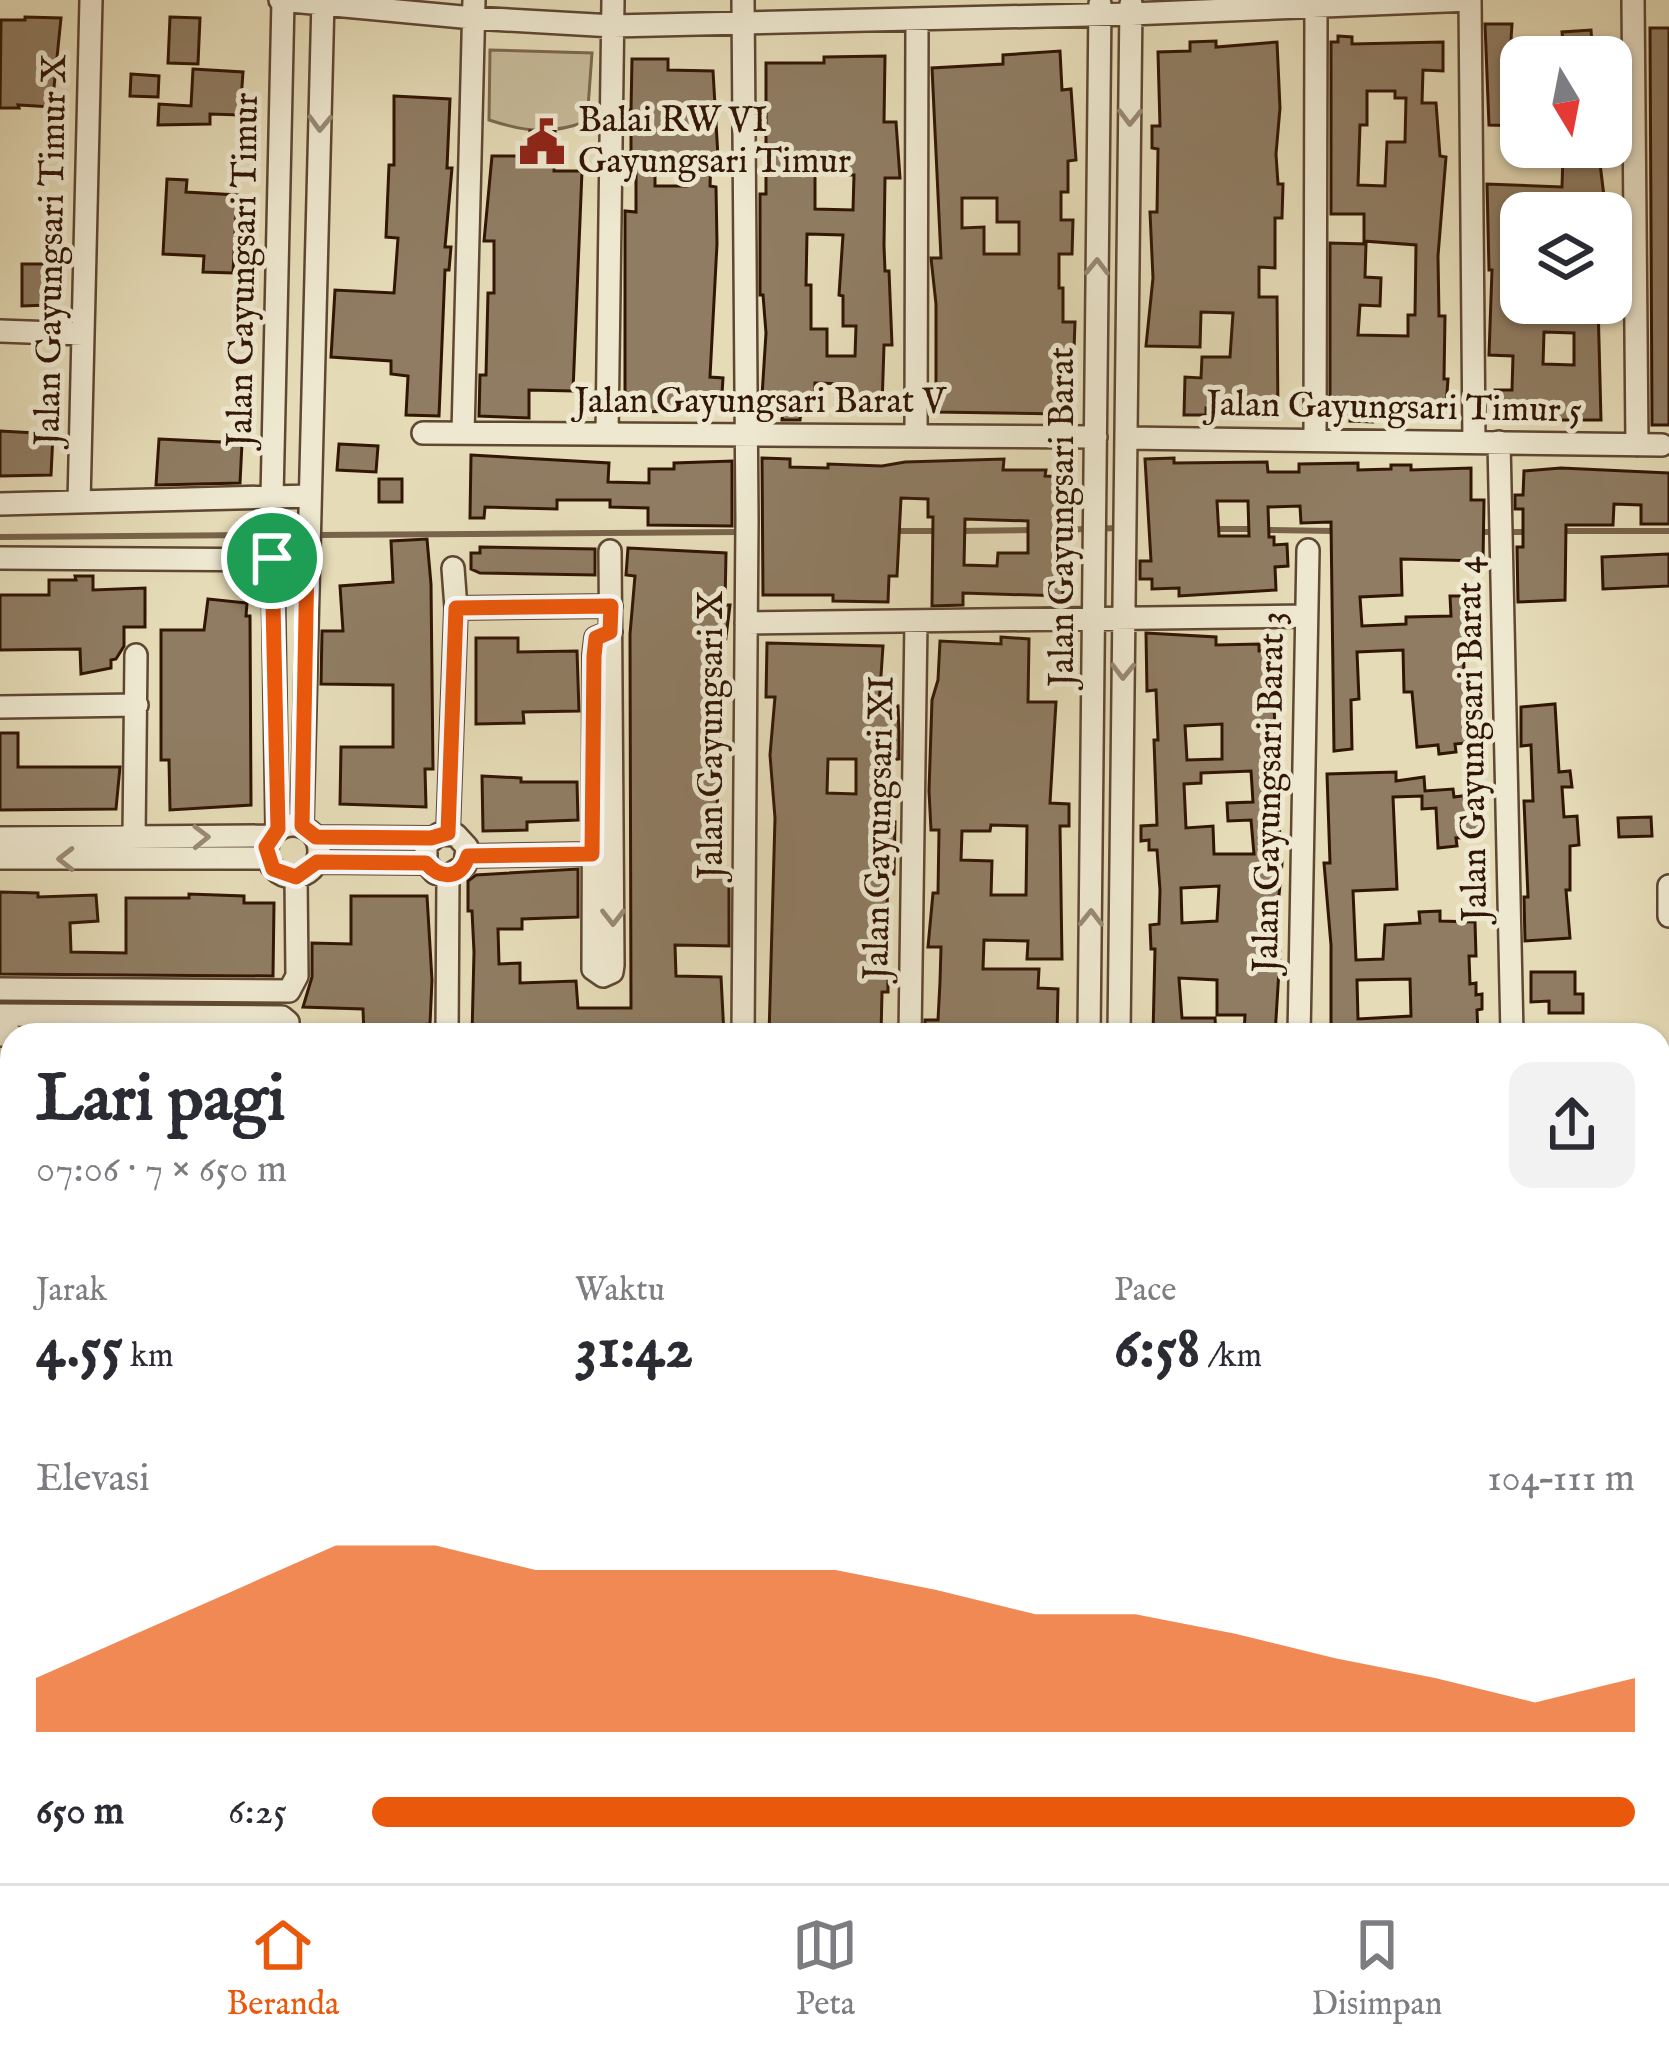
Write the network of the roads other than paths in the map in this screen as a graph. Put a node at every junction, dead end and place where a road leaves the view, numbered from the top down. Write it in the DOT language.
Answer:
graph roads {
  1 [pos="91,0"];
  2 [pos="282,0"];
  3 [pos="613,0"];
  4 [pos="743,0"];
  5 [pos="1470,0"];
  6 [pos="1633,0"];
  7 [pos="323,3"];
  8 [pos="1316,6"];
  9 [pos="1100,7"];
  10 [pos="1131,7"];
  11 [pos="473,9"];
  12 [pos="916,19"];
  13 [pos="742,25"];
  14 [pos="613,26"];
  15 [pos="0,331"];
  16 [pos="83,334"];
  17 [pos="423,433"];
  18 [pos="463,434"];
  19 [pos="607,434"];
  20 [pos="747,436"];
  21 [pos="916,436"];
  22 [pos="1096,437"];
  23 [pos="1126,438"];
  24 [pos="1315,440"];
  25 [pos="1474,442"];
  26 [pos="1499,442"];
  27 [pos="1637,445"];
  28 [pos="1662,445"];
  29 [pos="79,502"];
  30 [pos="0,504"];
  31 [pos="272,504"];
  32 [pos="309,504"];
  33 [pos="1308,550"];
  34 [pos="610,551"];
  35 [pos="272,552"];
  36 [pos="307,554"];
  37 [pos="0,558"];
  38 [pos="453,568"];
  39 [pos="611,606"];
  40 [pos="456,608"];
  41 [pos="1306,616"];
  42 [pos="1096,619"];
  43 [pos="1124,619"];
  44 [pos="916,621"];
  45 [pos="746,623"];
  46 [pos="610,632"];
  47 [pos="136,655"];
  48 [pos="137,705"];
  49 [pos="0,707"];
  50 [pos="309,831"];
  51 [pos="440,835"];
  52 [pos="0,838"];
  53 [pos="134,838"];
  54 [pos="272,841"];
  55 [pos="592,854"];
  56 [pos="468,856"];
  57 [pos="0,859"];
  58 [pos="317,862"];
  59 [pos="426,863"];
  60 [pos="448,876"];
  61 [pos="296,877"];
  62 [pos="1669,886"];
  63 [pos="1669,916"];
  64 [pos="0,989"];
  65 [pos="0,1015"];
  66 [pos="108,1023"];
  67 [pos="193,1023"];
  68 [pos="288,1023"];
  69 [pos="447,1023"];
  70 [pos="743,1023"];
  71 [pos="910,1023"];
  72 [pos="1089,1023"];
  73 [pos="1119,1023"];
  74 [pos="1299,1023"];
  75 [pos="1512,1023"];
  1 -- 16 [label="street, Jalan Gayungsari Timur X"];
  2 -- 7 [label="street"];
  2 -- 31 [label="street, Jalan Gayungsari Timur"];
  3 -- 14 [label="street"];
  4 -- 13 [label="street, Jalan Gayungsari X"];
  5 -- 8 [label="street"];
  5 -- 25 [label="street"];
  6 -- 27 [label="street"];
  7 -- 11 [label="street"];
  7 -- 32 [label="street, Jalan Gayungsari Timur, one-way"];
  8 -- 10 [label="street"];
  8 -- 24 [label="street"];
  9 -- 10 [label="street"];
  9 -- 12 [label="street"];
  22 -- 9 [label="street, Jalan Gayungsari Barat, one-way"];
  10 -- 23 [label="street, Jalan Gayungsari Barat, one-way"];
  11 -- 14 [label="street"];
  11 -- 18 [label="street"];
  12 -- 13 [label="street"];
  12 -- 21 [label="street"];
  13 -- 14 [label="street"];
  13 -- 20 [label="street, Jalan Gayungsari X"];
  14 -- 19 [label="street"];
  15 -- 16 [label="street"];
  16 -- 29 [label="street, Jalan Gayungsari Timur X"];
  17 -- 18 [label="street, Jalan Gayungsari Barat V"];
  18 -- 19 [label="street, Jalan Gayungsari Barat V"];
  19 -- 20 [label="street, Jalan Gayungsari Barat V"];
  20 -- 21 [label="street, Jalan Gayungsari Barat V"];
  20 -- 45 [label="street, Jalan Gayungsari X"];
  21 -- 22 [label="street, Jalan Gayungsari Barat V"];
  22 -- 42 [label="street, Jalan Gayungsari Barat"];
  23 -- 24 [label="street, Jalan Gayungsari Timur 5"];
  23 -- 43 [label="street, Jalan Gayungsari Barat"];
  24 -- 25 [label="street, Jalan Gayungsari Timur 5"];
  25 -- 26 [label="street, Jalan Gayungsari Timur 5"];
  26 -- 27 [label="street, Jalan Gayungsari Timur 5"];
  26 -- 75 [label="street, Jalan Gayungsari Barat 4"];
  27 -- 28 [label="street, Jalan Gayungsari Timur 5"];
  29 -- 30 [label="street"];
  29 -- 31 [label="street"];
  31 -- 32 [label="street"];
  31 -- 35 [label="street, Jalan Gayungsari Timur"];
  32 -- 36 [label="street, Jalan Gayungsari Timur"];
  33 -- 41 [label="street, Jalan Gayungsari Barat 3"];
  34 -- 39 [label="street"];
  35 -- 36 [label="street"];
  35 -- 37 [label="street"];
  35 -- 54 [label="street, Jalan Gayungsari Timur"];
  36 -- 50 [label="street, Jalan Gayungsari Timur"];
  38 -- 40 [label="street"];
  39 -- 40 [label="street"];
  39 -- 46 [label="street"];
  40 -- 51 [label="street"];
  41 -- 43 [label="street"];
  41 -- 74 [label="street, Jalan Gayungsari Barat 3"];
  42 -- 43 [label="street"];
  42 -- 44 [label="street"];
  72 -- 42 [label="street, Jalan Gayungsari Barat, one-way"];
  43 -- 73 [label="street, Jalan Gayungsari Barat, one-way"];
  44 -- 45 [label="street"];
  44 -- 71 [label="street, Jalan Gayungsari XI"];
  45 -- 70 [label="street, Jalan Gayungsari X"];
  46 -- 55 [label="street"];
  46 -- 55 [label="street, one-way"];
  47 -- 48 [label="street"];
  48 -- 49 [label="street"];
  48 -- 53 [label="street"];
  50 -- 51 [label="street"];
  50 -- 54 [label="street"];
  50 -- 58 [label="street, Jalan Gayungsari Timur"];
  51 -- 56 [label="street"];
  51 -- 59 [label="street"];
  52 -- 53 [label="street"];
  53 -- 54 [label="street, one-way"];
  54 -- 57 [label="street, one-way"];
  54 -- 61 [label="street"];
  55 -- 56 [label="street"];
  56 -- 60 [label="street"];
  58 -- 59 [label="street"];
  58 -- 61 [label="street"];
  59 -- 60 [label="street"];
  60 -- 69 [label="street"];
  61 -- 64 [label="street"];
  62 -- 63 [label="street"];
  65 -- 66 [label="street"];
  67 -- 68 [label="street"];
}
